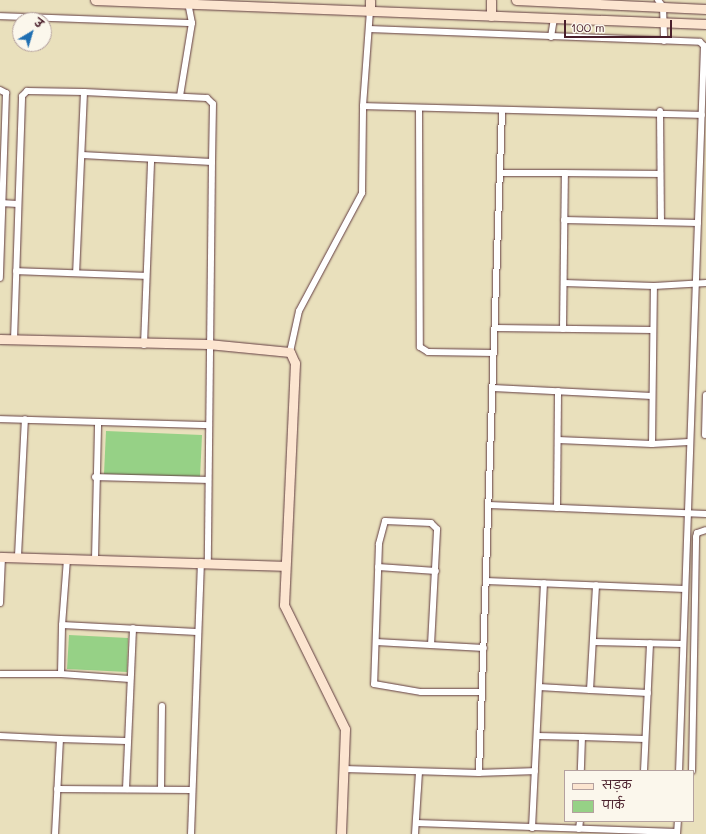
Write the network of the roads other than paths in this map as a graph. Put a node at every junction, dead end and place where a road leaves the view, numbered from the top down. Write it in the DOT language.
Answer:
graph roads {
  1 [pos="95,0"];
  2 [pos="370,0"];
  3 [pos="491,0"];
  4 [pos="516,0"];
  5 [pos="188,3"];
  6 [pos="661,3"];
  7 [pos="706,9"];
  8 [pos="370,11"];
  9 [pos="0,16"];
  10 [pos="491,16"];
  11 [pos="554,19"];
  12 [pos="663,22"];
  13 [pos="192,23"];
  14 [pos="706,24"];
  15 [pos="369,29"];
  16 [pos="551,37"];
  17 [pos="664,41"];
  18 [pos="0,90"];
  19 [pos="84,92"];
  20 [pos="180,96"];
  21 [pos="363,106"];
  22 [pos="419,108"];
  23 [pos="502,111"];
  24 [pos="660,111"];
  25 [pos="702,115"];
  26 [pos="82,155"];
  27 [pos="151,160"];
  28 [pos="212,162"];
  29 [pos="500,173"];
  30 [pos="565,173"];
  31 [pos="703,173"];
  32 [pos="660,174"];
  33 [pos="2,203"];
  34 [pos="18,204"];
  35 [pos="564,220"];
  36 [pos="661,222"];
  37 [pos="698,223"];
  38 [pos="16,271"];
  39 [pos="76,273"];
  40 [pos="146,276"];
  41 [pos="0,278"];
  42 [pos="564,283"];
  43 [pos="706,283"];
  44 [pos="695,285"];
  45 [pos="654,286"];
  46 [pos="495,328"];
  47 [pos="563,329"];
  48 [pos="653,330"];
  49 [pos="0,339"];
  50 [pos="14,340"];
  51 [pos="208,344"];
  52 [pos="144,345"];
  53 [pos="290,352"];
  54 [pos="494,353"];
  55 [pos="493,388"];
  56 [pos="558,391"];
  57 [pos="706,395"];
  58 [pos="652,396"];
  59 [pos="0,418"];
  60 [pos="25,419"];
  61 [pos="98,424"];
  62 [pos="208,425"];
  63 [pos="705,436"];
  64 [pos="558,440"];
  65 [pos="689,442"];
  66 [pos="652,444"];
  67 [pos="95,477"];
  68 [pos="207,480"];
  69 [pos="489,505"];
  70 [pos="557,508"];
  71 [pos="687,513"];
  72 [pos="706,514"];
  73 [pos="706,530"];
  74 [pos="18,556"];
  75 [pos="1,557"];
  76 [pos="66,559"];
  77 [pos="95,560"];
  78 [pos="204,562"];
  79 [pos="284,566"];
  80 [pos="378,567"];
  81 [pos="436,571"];
  82 [pos="486,581"];
  83 [pos="544,583"];
  84 [pos="596,585"];
  85 [pos="685,589"];
  86 [pos="0,603"];
  87 [pos="62,625"];
  88 [pos="133,628"];
  89 [pos="197,632"];
  90 [pos="376,642"];
  91 [pos="593,642"];
  92 [pos="650,643"];
  93 [pos="683,644"];
  94 [pos="431,645"];
  95 [pos="484,648"];
  96 [pos="0,674"];
  97 [pos="61,674"];
  98 [pos="130,679"];
  99 [pos="539,687"];
  100 [pos="590,690"];
  101 [pos="482,692"];
  102 [pos="648,693"];
  103 [pos="162,706"];
  104 [pos="0,736"];
  105 [pos="537,736"];
  106 [pos="582,737"];
  107 [pos="60,739"];
  108 [pos="645,739"];
  109 [pos="126,741"];
  110 [pos="692,752"];
  111 [pos="680,753"];
  112 [pos="344,769"];
  113 [pos="581,770"];
  114 [pos="644,770"];
  115 [pos="679,770"];
  116 [pos="692,770"];
  117 [pos="535,771"];
  118 [pos="419,772"];
  119 [pos="479,773"];
  120 [pos="161,788"];
  121 [pos="57,789"];
  122 [pos="126,789"];
  123 [pos="192,790"];
  124 [pos="580,822"];
  125 [pos="678,822"];
  126 [pos="416,824"];
  127 [pos="532,828"];
  128 [pos="580,829"];
  129 [pos="677,833"];
  130 [pos="56,834"];
  131 [pos="191,834"];
  132 [pos="341,834"];
  133 [pos="415,834"];
  1 -- 5 [label="street"];
  2 -- 8 [label="street"];
  3 -- 10 [label="street"];
  4 -- 6 [label="street"];
  5 -- 8 [label="street"];
  5 -- 13 [label="street"];
  6 -- 7 [label="street"];
  6 -- 12 [label="street"];
  8 -- 10 [label="street"];
  8 -- 15 [label="street"];
  9 -- 13 [label="street"];
  10 -- 11 [label="street"];
  11 -- 12 [label="street"];
  11 -- 16 [label="street"];
  12 -- 14 [label="street"];
  12 -- 17 [label="street"];
  13 -- 20 [label="street"];
  15 -- 16 [label="street"];
  15 -- 21 [label="street"];
  16 -- 17 [label="street"];
  17 -- 25 [label="street"];
  18 -- 33 [label="street"];
  19 -- 20 [label="street"];
  19 -- 26 [label="street"];
  19 -- 34 [label="street"];
  20 -- 28 [label="street"];
  21 -- 22 [label="street"];
  21 -- 53 [label="street"];
  22 -- 23 [label="street"];
  22 -- 54 [label="street"];
  23 -- 24 [label="street"];
  23 -- 29 [label="street"];
  24 -- 25 [label="street"];
  24 -- 32 [label="street"];
  25 -- 31 [label="street"];
  26 -- 27 [label="street"];
  26 -- 39 [label="street"];
  27 -- 28 [label="street"];
  27 -- 40 [label="street"];
  28 -- 51 [label="street"];
  29 -- 30 [label="street"];
  29 -- 46 [label="street"];
  30 -- 32 [label="street"];
  30 -- 35 [label="street"];
  31 -- 37 [label="street"];
  32 -- 36 [label="street"];
  33 -- 34 [label="street"];
  33 -- 41 [label="street"];
  34 -- 38 [label="street"];
  35 -- 36 [label="street"];
  35 -- 42 [label="street"];
  36 -- 37 [label="street"];
  37 -- 44 [label="street"];
  38 -- 39 [label="street"];
  38 -- 50 [label="street"];
  39 -- 40 [label="street"];
  40 -- 52 [label="street"];
  42 -- 45 [label="street"];
  42 -- 47 [label="street"];
  43 -- 44 [label="street"];
  44 -- 45 [label="street"];
  44 -- 65 [label="street"];
  45 -- 48 [label="street"];
  46 -- 47 [label="street"];
  46 -- 54 [label="street"];
  47 -- 48 [label="street"];
  48 -- 58 [label="street"];
  49 -- 50 [label="street"];
  50 -- 52 [label="street"];
  51 -- 52 [label="street"];
  51 -- 53 [label="street"];
  51 -- 62 [label="street"];
  53 -- 79 [label="street"];
  54 -- 55 [label="street"];
  55 -- 56 [label="street"];
  55 -- 69 [label="street"];
  56 -- 58 [label="street"];
  56 -- 64 [label="street"];
  57 -- 63 [label="street"];
  58 -- 66 [label="street"];
  59 -- 60 [label="street"];
  60 -- 61 [label="street"];
  60 -- 74 [label="street"];
  61 -- 62 [label="street"];
  61 -- 67 [label="street"];
  62 -- 68 [label="street"];
  64 -- 66 [label="street"];
  64 -- 70 [label="street"];
  65 -- 66 [label="street"];
  65 -- 71 [label="street"];
  67 -- 68 [label="street"];
  67 -- 77 [label="street"];
  68 -- 78 [label="street"];
  69 -- 70 [label="street"];
  69 -- 82 [label="street"];
  70 -- 71 [label="street"];
  71 -- 72 [label="street"];
  71 -- 85 [label="street"];
  73 -- 110 [label="street"];
  74 -- 75 [label="street"];
  74 -- 76 [label="street"];
  75 -- 86 [label="street"];
  76 -- 77 [label="street"];
  76 -- 87 [label="street"];
  77 -- 78 [label="street"];
  78 -- 79 [label="street"];
  78 -- 89 [label="street"];
  79 -- 112 [label="street"];
  80 -- 81 [label="street"];
  80 -- 81 [label="street"];
  80 -- 90 [label="street"];
  81 -- 94 [label="street"];
  82 -- 83 [label="street"];
  82 -- 95 [label="street"];
  83 -- 84 [label="street"];
  83 -- 99 [label="street"];
  84 -- 85 [label="street"];
  84 -- 91 [label="street"];
  85 -- 93 [label="street"];
  87 -- 88 [label="street"];
  87 -- 97 [label="street"];
  88 -- 89 [label="street"];
  88 -- 98 [label="street"];
  89 -- 123 [label="street"];
  90 -- 94 [label="street"];
  90 -- 101 [label="street"];
  91 -- 92 [label="street"];
  91 -- 100 [label="street"];
  92 -- 93 [label="street"];
  92 -- 102 [label="street"];
  93 -- 111 [label="street"];
  94 -- 95 [label="street"];
  95 -- 101 [label="street"];
  96 -- 97 [label="street"];
  97 -- 98 [label="street"];
  98 -- 109 [label="street"];
  99 -- 100 [label="street"];
  99 -- 105 [label="street"];
  100 -- 102 [label="street"];
  101 -- 119 [label="street"];
  102 -- 108 [label="street"];
  103 -- 120 [label="street"];
  104 -- 107 [label="street"];
  105 -- 106 [label="street"];
  105 -- 117 [label="street"];
  106 -- 108 [label="street"];
  106 -- 113 [label="street"];
  107 -- 109 [label="street"];
  107 -- 121 [label="street"];
  108 -- 114 [label="street"];
  109 -- 122 [label="street"];
  110 -- 111 [label="street"];
  110 -- 116 [label="street"];
  111 -- 115 [label="street"];
  112 -- 118 [label="street"];
  112 -- 132 [label="street"];
  117 -- 119 [label="street"];
  117 -- 127 [label="street"];
  118 -- 119 [label="street"];
  118 -- 126 [label="street"];
  120 -- 122 [label="street"];
  120 -- 123 [label="street"];
  121 -- 122 [label="street"];
  121 -- 130 [label="street"];
  123 -- 131 [label="street"];
  124 -- 128 [label="street"];
  125 -- 129 [label="street"];
  126 -- 127 [label="street"];
  126 -- 133 [label="street"];
  127 -- 128 [label="street"];
  128 -- 129 [label="street"];
}
